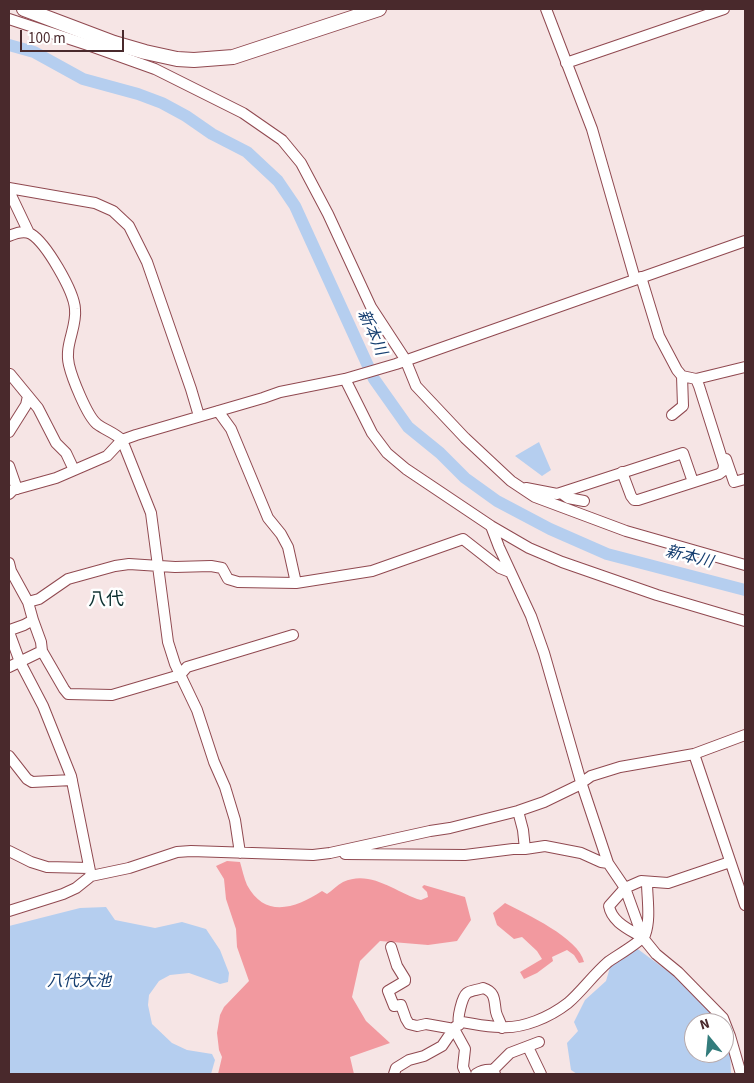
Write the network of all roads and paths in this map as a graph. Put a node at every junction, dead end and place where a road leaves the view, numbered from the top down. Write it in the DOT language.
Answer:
graph roads {
  1 [pos="24,9"];
  2 [pos="379,9"];
  3 [pos="546,9"];
  4 [pos="724,9"];
  5 [pos="9,19"];
  6 [pos="566,63"];
  7 [pos="9,189"];
  8 [pos="30,233"];
  9 [pos="9,236"];
  10 [pos="745,241"];
  11 [pos="638,278"];
  12 [pos="400,362"];
  13 [pos="745,367"];
  14 [pos="9,374"];
  15 [pos="682,376"];
  16 [pos="348,379"];
  17 [pos="696,380"];
  18 [pos="28,396"];
  19 [pos="218,411"];
  20 [pos="672,415"];
  21 [pos="199,416"];
  22 [pos="9,432"];
  23 [pos="714,432"];
  24 [pos="122,440"];
  25 [pos="9,466"];
  26 [pos="74,470"];
  27 [pos="622,472"];
  28 [pos="745,479"];
  29 [pos="693,482"];
  30 [pos="521,487"];
  31 [pos="13,492"];
  32 [pos="561,493"];
  33 [pos="584,501"];
  34 [pos="491,526"];
  35 [pos="9,563"];
  36 [pos="158,566"];
  37 [pos="745,566"];
  38 [pos="510,572"];
  39 [pos="296,583"];
  40 [pos="28,602"];
  41 [pos="33,620"];
  42 [pos="745,621"];
  43 [pos="293,635"];
  44 [pos="42,651"];
  45 [pos="20,662"];
  46 [pos="9,667"];
  47 [pos="180,675"];
  48 [pos="745,735"];
  49 [pos="694,754"];
  50 [pos="9,756"];
  51 [pos="72,780"];
  52 [pos="581,782"];
  53 [pos="518,811"];
  54 [pos="525,849"];
  55 [pos="9,851"];
  56 [pos="338,852"];
  57 [pos="240,853"];
  58 [pos="730,862"];
  59 [pos="608,863"];
  60 [pos="90,872"];
  61 [pos="647,882"];
  62 [pos="625,888"];
  63 [pos="745,905"];
  64 [pos="9,911"];
  65 [pos="643,938"];
  66 [pos="391,947"];
  67 [pos="456,1027"];
  68 [pos="502,1028"];
  69 [pos="539,1042"];
  70 [pos="528,1046"];
  71 [pos="494,1072"];
  72 [pos="394,1074"];
  73 [pos="466,1074"];
  74 [pos="476,1074"];
  75 [pos="540,1074"];
  76 [pos="741,1074"];
  1 -- 2 [label="main road"];
  3 -- 6 [label="street"];
  4 -- 6 [label="street"];
  5 -- 12 [label="street"];
  6 -- 11 [label="street"];
  7 -- 8 [label="street"];
  7 -- 21 [label="street"];
  8 -- 9 [label="street"];
  8 -- 24 [label="street"];
  10 -- 11 [label="street"];
  11 -- 12 [label="street"];
  11 -- 15 [label="street"];
  12 -- 16 [label="street"];
  12 -- 30 [label="street"];
  13 -- 17 [label="street"];
  14 -- 18 [label="street"];
  15 -- 17 [label="street"];
  15 -- 20 [label="street"];
  16 -- 19 [label="street"];
  16 -- 34 [label="street"];
  17 -- 23 [label="street"];
  18 -- 22 [label="street"];
  18 -- 26 [label="street"];
  19 -- 21 [label="street"];
  19 -- 39 [label="street"];
  21 -- 24 [label="street"];
  23 -- 28 [label="street"];
  23 -- 29 [label="street"];
  24 -- 26 [label="street"];
  24 -- 36 [label="street"];
  25 -- 31 [label="street"];
  26 -- 31 [label="street"];
  27 -- 29 [label="street"];
  27 -- 29 [label="street"];
  27 -- 32 [label="street"];
  30 -- 32 [label="street"];
  30 -- 37 [label="street"];
  32 -- 33 [label="street"];
  34 -- 38 [label="street"];
  34 -- 42 [label="street"];
  35 -- 40 [label="street"];
  36 -- 39 [label="street"];
  36 -- 40 [label="street"];
  36 -- 47 [label="street"];
  38 -- 39 [label="street"];
  38 -- 52 [label="street"];
  40 -- 41 [label="street"];
  41 -- 44 [label="street"];
  41 -- 45 [label="street"];
  43 -- 47 [label="street"];
  44 -- 45 [label="street"];
  44 -- 47 [label="street"];
  45 -- 46 [label="street"];
  45 -- 51 [label="street"];
  47 -- 57 [label="street"];
  48 -- 49 [label="street"];
  49 -- 52 [label="street"];
  49 -- 58 [label="street"];
  50 -- 51 [label="street"];
  51 -- 60 [label="street"];
  52 -- 53 [label="street"];
  52 -- 59 [label="street"];
  53 -- 54 [label="street"];
  53 -- 56 [label="street"];
  54 -- 56 [label="street"];
  54 -- 59 [label="street"];
  55 -- 60 [label="street"];
  56 -- 57 [label="street"];
  57 -- 60 [label="street"];
  58 -- 61 [label="street"];
  58 -- 63 [label="street"];
  59 -- 62 [label="street"];
  60 -- 64 [label="street"];
  61 -- 62 [label="street"];
  61 -- 65 [label="street"];
  62 -- 65 [label="street"];
  62 -- 65 [label="street"];
  65 -- 68 [label="street"];
  65 -- 76 [label="street"];
  66 -- 67 [label="street"];
  67 -- 68 [label="street"];
  67 -- 68 [label="street"];
  67 -- 72 [label="street"];
  67 -- 73 [label="street"];
  69 -- 70 [label="street"];
  70 -- 71 [label="street"];
  70 -- 75 [label="street"];
  71 -- 74 [label="street"];
}
